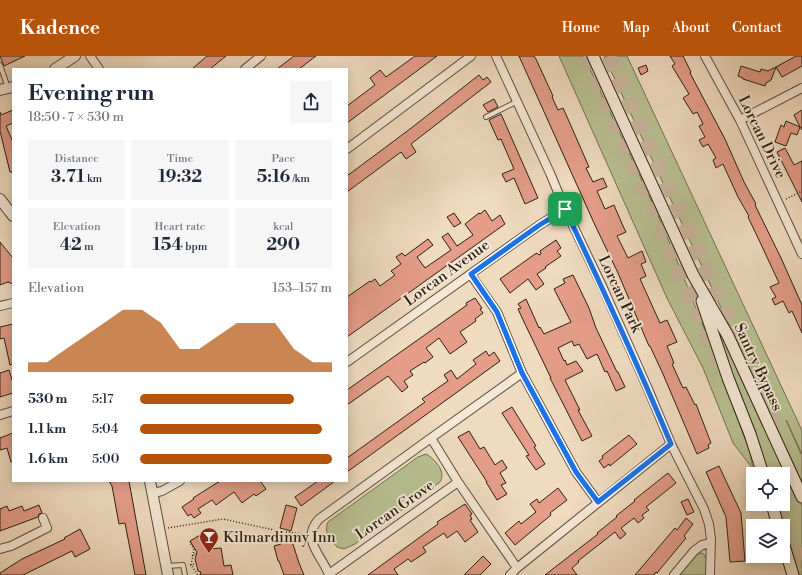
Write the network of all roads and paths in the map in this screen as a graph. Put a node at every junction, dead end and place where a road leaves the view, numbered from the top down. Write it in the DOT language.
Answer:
graph roads {
  1 [pos="75,56"];
  2 [pos="90,56"];
  3 [pos="261,56"];
  4 [pos="471,56"];
  5 [pos="496,56"];
  6 [pos="593,56"];
  7 [pos="705,56"];
  8 [pos="0,65"];
  9 [pos="57,68"];
  10 [pos="98,68"];
  11 [pos="246,68"];
  12 [pos="7,88"];
  13 [pos="802,88"];
  14 [pos="518,101"];
  15 [pos="486,117"];
  16 [pos="740,120"];
  17 [pos="348,148"];
  18 [pos="802,191"];
  19 [pos="0,199"];
  20 [pos="778,202"];
  21 [pos="565,209"];
  22 [pos="12,215"];
  23 [pos="802,254"];
  24 [pos="471,274"];
  25 [pos="693,275"];
  26 [pos="12,303"];
  27 [pos="0,306"];
  28 [pos="348,361"];
  29 [pos="522,373"];
  30 [pos="12,411"];
  31 [pos="0,415"];
  32 [pos="431,438"];
  33 [pos="671,444"];
  34 [pos="761,467"];
  35 [pos="150,482"];
  36 [pos="178,482"];
  37 [pos="458,482"];
  38 [pos="153,493"];
  39 [pos="802,497"];
  40 [pos="598,502"];
  41 [pos="43,518"];
  42 [pos="160,529"];
  43 [pos="312,534"];
  44 [pos="191,542"];
  45 [pos="711,543"];
  46 [pos="0,549"];
  47 [pos="197,553"];
  48 [pos="192,556"];
  49 [pos="789,563"];
  50 [pos="196,564"];
  51 [pos="189,565"];
  52 [pos="517,568"];
  53 [pos="168,571"];
  54 [pos="329,574"];
  55 [pos="185,575"];
  56 [pos="198,575"];
  57 [pos="510,575"];
  58 [pos="674,575"];
  59 [pos="710,575"];
  60 [pos="793,575"];
  1 -- 9 [label="street"];
  2 -- 10 [label="street"];
  3 -- 11 [label="street"];
  4 -- 17 [label="street"];
  5 -- 14 [label="street, Lorcan Park"];
  6 -- 25 [label="main road, Santry Bypass"];
  7 -- 16 [label="street, Lorcan Drive"];
  8 -- 12 [label="lane"];
  13 -- 16 [label="street"];
  14 -- 15 [label="lane"];
  14 -- 21 [label="street, Lorcan Park"];
  16 -- 20 [label="street, Lorcan Drive"];
  18 -- 20 [label="path"];
  19 -- 22 [label="street"];
  20 -- 23 [label="street, Lorcan Drive"];
  21 -- 24 [label="street, Lorcan Avenue"];
  21 -- 33 [label="street, Lorcan Park"];
  24 -- 28 [label="street, Lorcan Avenue"];
  24 -- 29 [label="street"];
  25 -- 34 [label="main road, Santry Bypass"];
  25 -- 39 [label="main road, Santry Bypass"];
  26 -- 27 [label="street"];
  29 -- 32 [label="street"];
  29 -- 40 [label="street"];
  30 -- 31 [label="street"];
  32 -- 37 [label="street, Lorcan Grove"];
  32 -- 43 [label="street"];
  33 -- 40 [label="street"];
  33 -- 45 [label="street, Lorcan Park"];
  35 -- 38 [label="street"];
  36 -- 38 [label="street"];
  37 -- 52 [label="street, Lorcan Grove"];
  37 -- 54 [label="street, Lorcan Grove"];
  38 -- 42 [label="street"];
  40 -- 52 [label="street"];
  41 -- 46 [label="street"];
  42 -- 43 [label="path"];
  42 -- 53 [label="street"];
  43 -- 54 [label="street, Lorcan Grove"];
  44 -- 48 [label="path"];
  45 -- 58 [label="street"];
  45 -- 59 [label="street, Lorcan Park"];
  47 -- 48 [label="path"];
  48 -- 51 [label="path"];
  49 -- 60 [label="main road"];
  50 -- 51 [label="path"];
  51 -- 56 [label="path"];
  52 -- 57 [label="street"];
  53 -- 55 [label="lane"];
}
